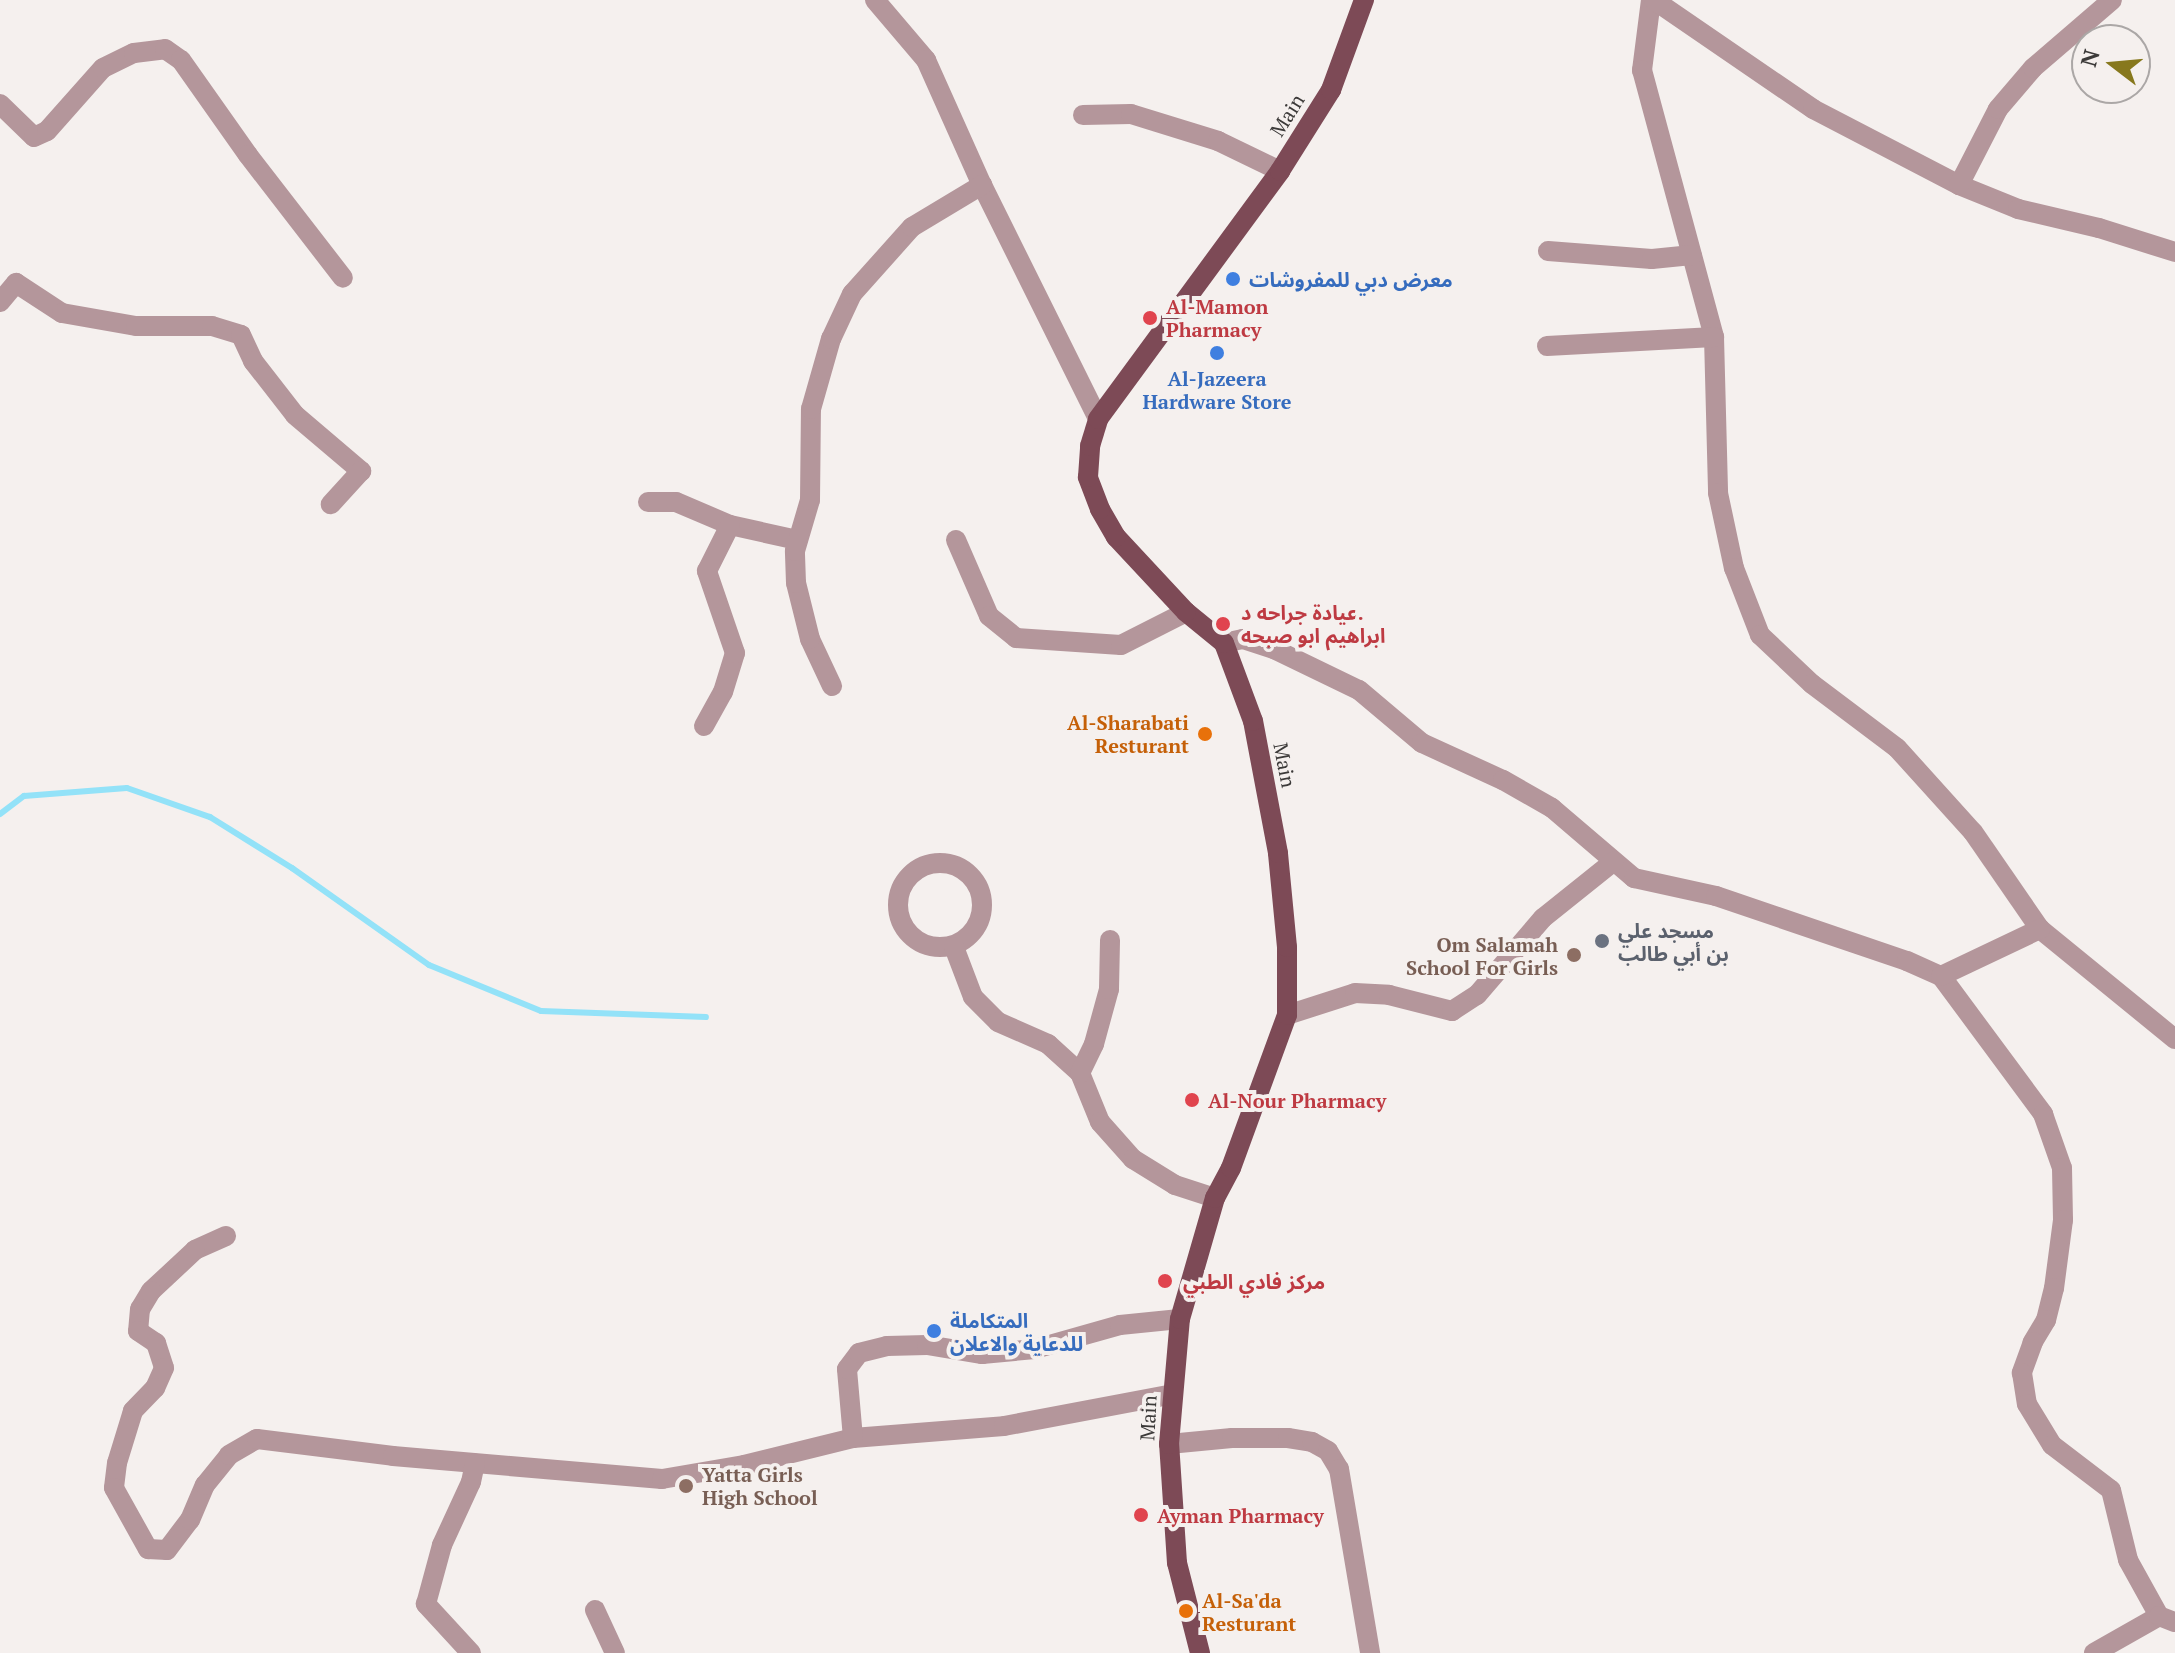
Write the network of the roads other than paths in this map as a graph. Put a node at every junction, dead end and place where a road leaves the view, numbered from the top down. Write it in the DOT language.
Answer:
graph roads {
  1 [pos="875,0"];
  2 [pos="1364,0"];
  3 [pos="1652,0"];
  4 [pos="2112,0"];
  5 [pos="0,104"];
  6 [pos="1083,115"];
  7 [pos="1280,171"];
  8 [pos="982,185"];
  9 [pos="1959,185"];
  10 [pos="1548,251"];
  11 [pos="2175,252"];
  12 [pos="1692,255"];
  13 [pos="343,278"];
  14 [pos="0,302"];
  15 [pos="1714,337"];
  16 [pos="1547,346"];
  17 [pos="1098,419"];
  18 [pos="648,502"];
  19 [pos="331,504"];
  20 [pos="730,525"];
  21 [pos="797,540"];
  22 [pos="956,540"];
  23 [pos="1186,612"];
  24 [pos="1224,643"];
  25 [pos="832,686"];
  26 [pos="704,726"];
  27 [pos="1613,862"];
  28 [pos="2040,929"];
  29 [pos="1110,940"];
  30 [pos="954,947"];
  31 [pos="1941,976"];
  32 [pos="1287,1015"];
  33 [pos="2175,1039"];
  34 [pos="1080,1073"];
  35 [pos="1215,1198"];
  36 [pos="226,1236"];
  37 [pos="1180,1319"];
  38 [pos="1173,1394"];
  39 [pos="853,1438"];
  40 [pos="1169,1444"];
  41 [pos="475,1463"];
  42 [pos="595,1610"];
  43 [pos="2167,1619"];
  44 [pos="471,1653"];
  45 [pos="615,1653"];
  46 [pos="1200,1653"];
  47 [pos="1370,1653"];
  48 [pos="2094,1653"];
  1 -- 8 [label="street"];
  2 -- 7 [label="main road, Main"];
  3 -- 9 [label="street"];
  3 -- 12 [label="street"];
  4 -- 9 [label="street"];
  5 -- 13 [label="street"];
  6 -- 7 [label="street"];
  7 -- 17 [label="main road, Main"];
  8 -- 17 [label="street"];
  8 -- 21 [label="street"];
  9 -- 11 [label="street"];
  10 -- 12 [label="street"];
  12 -- 15 [label="street"];
  14 -- 19 [label="street"];
  15 -- 16 [label="street"];
  15 -- 28 [label="street"];
  17 -- 23 [label="main road, Main"];
  18 -- 20 [label="street"];
  20 -- 21 [label="street"];
  20 -- 26 [label="street"];
  21 -- 25 [label="street"];
  22 -- 23 [label="street"];
  23 -- 24 [label="main road, Main"];
  24 -- 27 [label="street"];
  24 -- 32 [label="main road, Main"];
  27 -- 31 [label="street"];
  27 -- 32 [label="street"];
  28 -- 31 [label="street"];
  28 -- 33 [label="street"];
  29 -- 34 [label="street"];
  30 -- 30 [label="street"];
  30 -- 34 [label="street"];
  31 -- 43 [label="street"];
  32 -- 35 [label="main road, Main"];
  34 -- 35 [label="street"];
  35 -- 37 [label="main road, Main"];
  36 -- 41 [label="street"];
  37 -- 38 [label="main road, Main"];
  37 -- 39 [label="street"];
  38 -- 39 [label="street"];
  38 -- 40 [label="main road, Main"];
  39 -- 41 [label="street"];
  40 -- 46 [label="main road, Main"];
  40 -- 47 [label="street"];
  41 -- 44 [label="street"];
  42 -- 45 [label="street"];
  43 -- 48 [label="street"];
}
